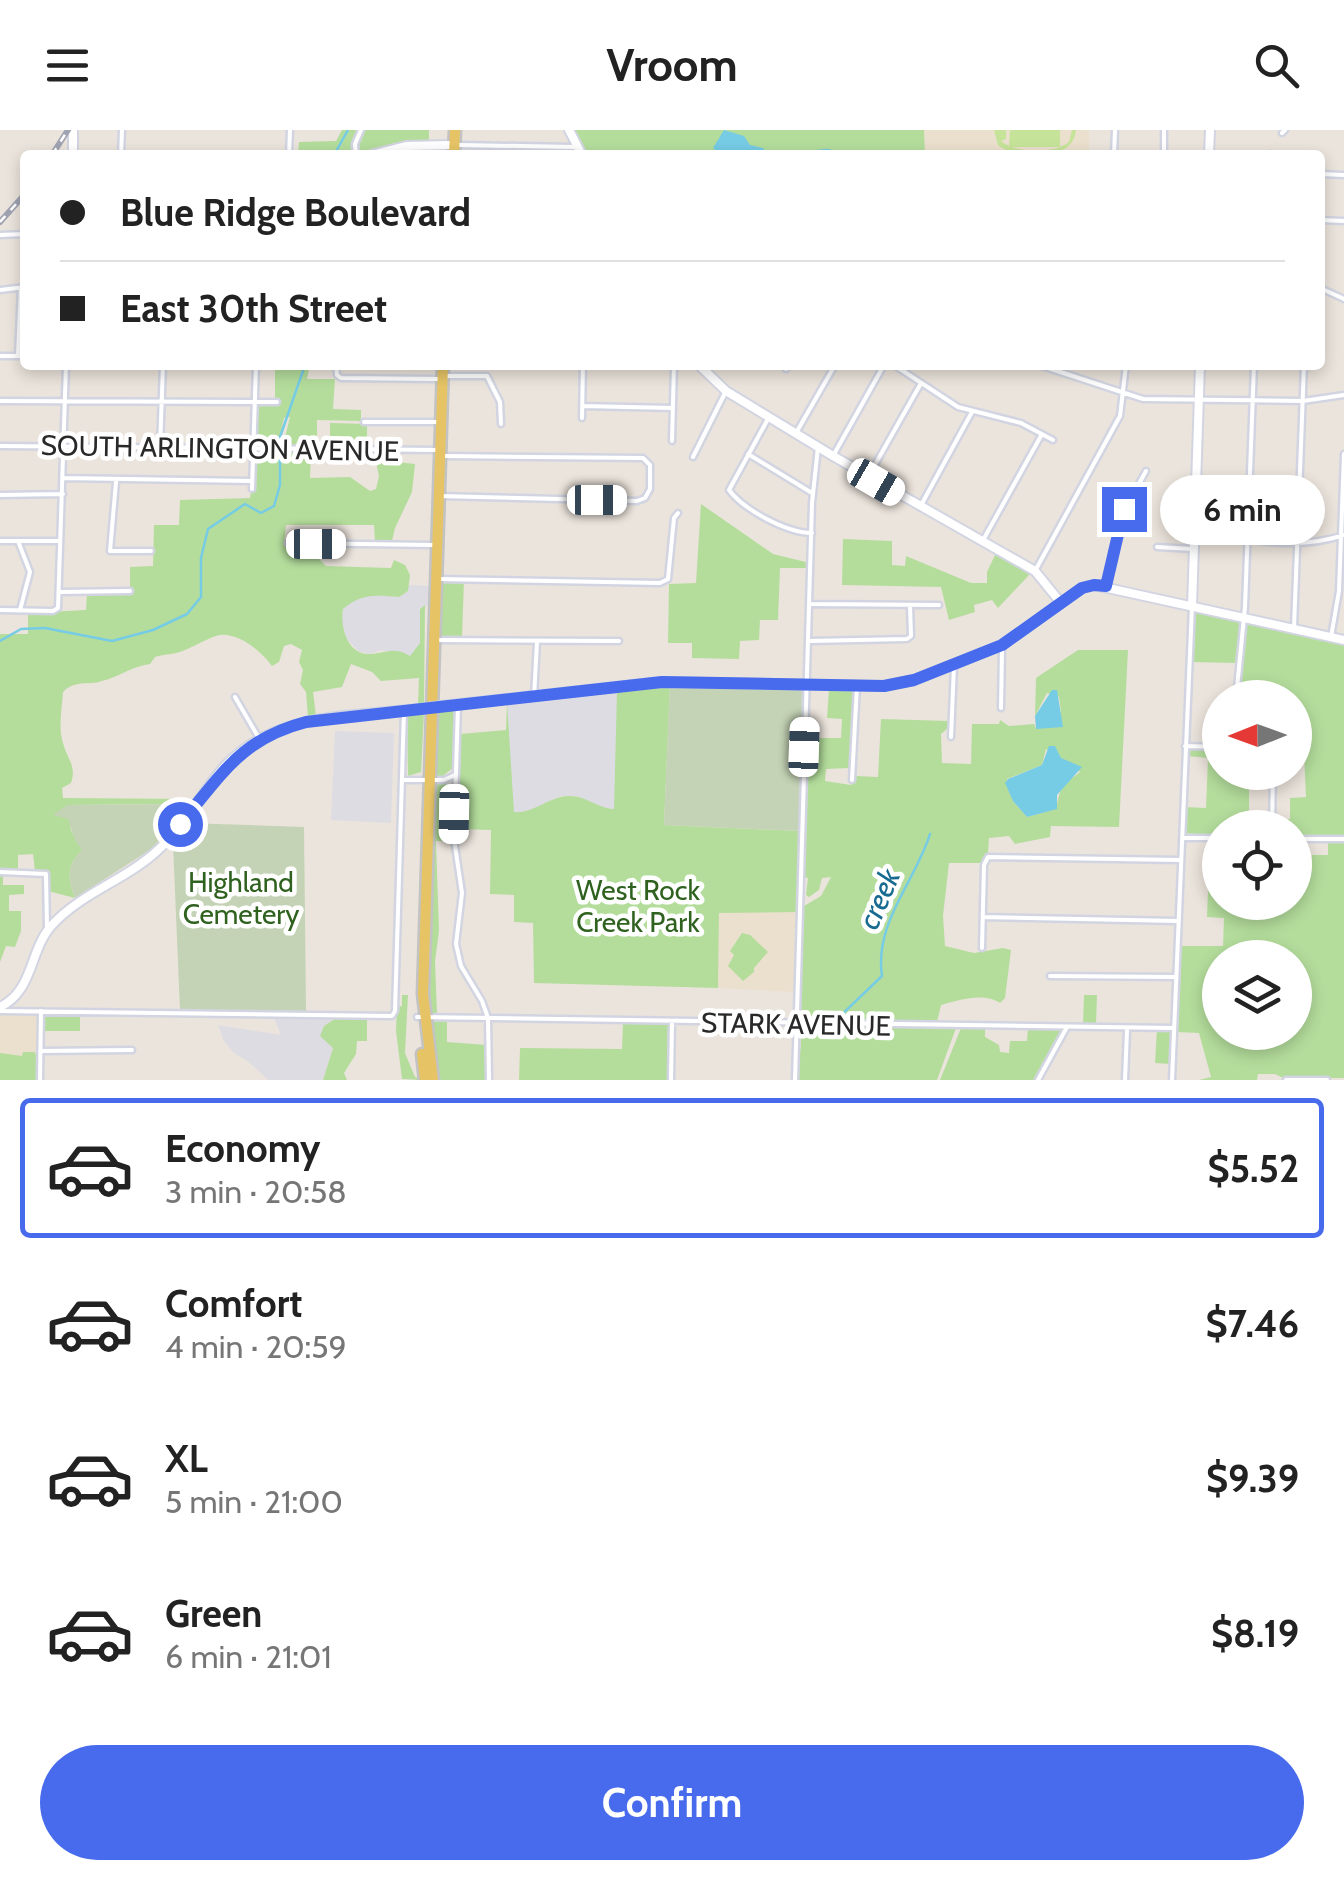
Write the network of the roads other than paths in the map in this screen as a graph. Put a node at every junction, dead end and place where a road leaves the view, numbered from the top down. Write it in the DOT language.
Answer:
graph roads {
  1 [pos="452,130"];
  2 [pos="390,150"];
  3 [pos="451,150"];
  4 [pos="66,370"];
  5 [pos="162,370"];
  6 [pos="256,370"];
  7 [pos="338,370"];
  8 [pos="490,370"];
  9 [pos="583,370"];
  10 [pos="674,370"];
  11 [pos="704,370"];
  12 [pos="832,370"];
  13 [pos="881,370"];
  14 [pos="901,370"];
  15 [pos="1054,370"];
  16 [pos="1126,370"];
  17 [pos="1200,370"];
  18 [pos="1254,370"];
  19 [pos="1304,370"];
  20 [pos="443,374"];
  21 [pos="487,376"];
  22 [pos="921,384"];
  23 [pos="726,390"];
  24 [pos="1124,393"];
  25 [pos="1344,395"];
  26 [pos="1199,398"];
  27 [pos="1253,400"];
  28 [pos="0,401"];
  29 [pos="66,401"];
  30 [pos="1303,401"];
  31 [pos="161,402"];
  32 [pos="255,402"];
  33 [pos="277,402"];
  34 [pos="582,406"];
  35 [pos="673,408"];
  36 [pos="972,412"];
  37 [pos="768,416"];
  38 [pos="582,418"];
  39 [pos="364,422"];
  40 [pos="441,422"];
  41 [pos="501,424"];
  42 [pos="796,433"];
  43 [pos="1042,434"];
  44 [pos="1053,440"];
  45 [pos="672,441"];
  46 [pos="0,446"];
  47 [pos="64,446"];
  48 [pos="818,446"];
  49 [pos="160,448"];
  50 [pos="253,448"];
  51 [pos="440,453"];
  52 [pos="748,454"];
  53 [pos="1344,454"];
  54 [pos="833,456"];
  55 [pos="693,458"];
  56 [pos="1146,470"];
  57 [pos="868,477"];
  58 [pos="64,478"];
  59 [pos="116,481"];
  60 [pos="252,481"];
  61 [pos="252,489"];
  62 [pos="63,494"];
  63 [pos="813,494"];
  64 [pos="0,495"];
  65 [pos="438,496"];
  66 [pos="920,507"];
  67 [pos="678,513"];
  68 [pos="1194,531"];
  69 [pos="812,533"];
  70 [pos="1342,536"];
  71 [pos="1247,538"];
  72 [pos="18,540"];
  73 [pos="0,541"];
  74 [pos="61,541"];
  75 [pos="982,542"];
  76 [pos="288,543"];
  77 [pos="437,545"];
  78 [pos="1298,546"];
  79 [pos="1157,547"];
  80 [pos="1193,549"];
  81 [pos="151,551"];
  82 [pos="1035,571"];
  83 [pos="435,579"];
  84 [pos="1106,586"];
  85 [pos="1051,590"];
  86 [pos="130,591"];
  87 [pos="58,592"];
  88 [pos="435,594"];
  89 [pos="1061,603"];
  90 [pos="811,604"];
  91 [pos="939,605"];
  92 [pos="910,606"];
  93 [pos="1192,606"];
  94 [pos="0,610"];
  95 [pos="20,610"];
  96 [pos="1050,611"];
  97 [pos="1244,617"];
  98 [pos="1294,628"];
  99 [pos="1331,637"];
  100 [pos="436,640"];
  101 [pos="1344,640"];
  102 [pos="809,641"];
  103 [pos="537,642"];
  104 [pos="620,642"];
  105 [pos="1002,645"];
  106 [pos="954,664"];
  107 [pos="432,666"];
  108 [pos="1238,680"];
  109 [pos="806,685"];
  110 [pos="856,686"];
  111 [pos="235,697"];
  112 [pos="534,697"];
  113 [pos="458,705"];
  114 [pos="1002,708"];
  115 [pos="404,710"];
  116 [pos="951,736"];
  117 [pos="260,740"];
  118 [pos="1185,746"];
  119 [pos="1202,746"];
  120 [pos="456,774"];
  121 [pos="404,780"];
  122 [pos="428,780"];
  123 [pos="444,780"];
  124 [pos="852,780"];
  125 [pos="455,784"];
  126 [pos="1182,838"];
  127 [pos="1202,838"];
  128 [pos="1312,839"];
  129 [pos="1344,839"];
  130 [pos="1181,860"];
  131 [pos="0,872"];
  132 [pos="983,917"];
  133 [pos="1179,921"];
  134 [pos="48,929"];
  135 [pos="982,948"];
  136 [pos="1050,976"];
  137 [pos="1176,976"];
  138 [pos="6,1007"];
  139 [pos="41,1011"];
  140 [pos="420,1017"];
  141 [pos="488,1018"];
  142 [pos="672,1022"];
  143 [pos="797,1024"];
  144 [pos="1067,1027"];
  145 [pos="1128,1028"];
  146 [pos="1174,1028"];
  147 [pos="132,1050"];
  148 [pos="40,1051"];
  149 [pos="40,1080"];
  150 [pos="425,1080"];
  151 [pos="433,1080"];
  152 [pos="489,1080"];
  153 [pos="671,1080"];
  154 [pos="795,1080"];
  155 [pos="1038,1080"];
  156 [pos="1125,1080"];
  157 [pos="1172,1080"];
  158 [pos="1286,1080"];
  159 [pos="1326,1080"];
  1 -- 3 [label="main road"];
  2 -- 3 [label="main road"];
  4 -- 29 [label="street"];
  5 -- 31 [label="street"];
  6 -- 32 [label="street"];
  7 -- 20 [label="street"];
  8 -- 21 [label="street"];
  9 -- 34 [label="street"];
  10 -- 35 [label="street"];
  11 -- 23 [label="main road"];
  12 -- 42 [label="street"];
  13 -- 54 [label="street"];
  14 -- 22 [label="street"];
  15 -- 24 [label="street"];
  16 -- 24 [label="street"];
  17 -- 26 [label="main road"];
  18 -- 27 [label="street"];
  19 -- 30 [label="street"];
  20 -- 21 [label="street"];
  20 -- 40 [label="main road"];
  21 -- 41 [label="street"];
  22 -- 36 [label="street"];
  22 -- 57 [label="street"];
  23 -- 37 [label="main road"];
  23 -- 55 [label="street"];
  24 -- 26 [label="street"];
  24 -- 82 [label="street"];
  25 -- 30 [label="street"];
  26 -- 27 [label="street"];
  26 -- 68 [label="main road"];
  27 -- 30 [label="street"];
  27 -- 71 [label="street"];
  28 -- 29 [label="street"];
  29 -- 31 [label="street"];
  29 -- 47 [label="street"];
  30 -- 78 [label="street"];
  31 -- 32 [label="street"];
  31 -- 49 [label="street"];
  32 -- 33 [label="street"];
  32 -- 50 [label="street"];
  34 -- 35 [label="street"];
  34 -- 38 [label="street"];
  35 -- 45 [label="street"];
  36 -- 43 [label="street"];
  36 -- 66 [label="street"];
  37 -- 42 [label="main road"];
  37 -- 52 [label="street"];
  39 -- 40 [label="street"];
  40 -- 51 [label="main road"];
  42 -- 48 [label="main road"];
  43 -- 44 [label="street"];
  43 -- 75 [label="street"];
  46 -- 47 [label="street, SOUTH ARLINGTON AVENUE"];
  47 -- 49 [label="street, SOUTH ARLINGTON AVENUE"];
  47 -- 58 [label="street"];
  48 -- 54 [label="main road"];
  48 -- 63 [label="street"];
  49 -- 50 [label="street, SOUTH ARLINGTON AVENUE"];
  50 -- 51 [label="street, SOUTH ARLINGTON AVENUE"];
  50 -- 60 [label="street"];
  51 -- 65 [label="main road"];
  51 -- 65 [label="street, SOUTH ARLINGTON AVENUE"];
  52 -- 63 [label="street"];
  52 -- 69 [label="street"];
  53 -- 70 [label="street"];
  54 -- 57 [label="main road"];
  56 -- 84 [label="street"];
  57 -- 66 [label="main road"];
  58 -- 59 [label="street"];
  58 -- 62 [label="street"];
  59 -- 60 [label="street"];
  59 -- 81 [label="street"];
  60 -- 61 [label="street"];
  62 -- 64 [label="street"];
  62 -- 74 [label="street"];
  63 -- 69 [label="street"];
  65 -- 77 [label="main road"];
  66 -- 75 [label="main road"];
  67 -- 83 [label="street"];
  68 -- 71 [label="street"];
  68 -- 80 [label="main road"];
  69 -- 90 [label="street"];
  70 -- 78 [label="street"];
  70 -- 99 [label="street"];
  71 -- 78 [label="street"];
  71 -- 97 [label="street"];
  72 -- 73 [label="street"];
  72 -- 74 [label="street"];
  72 -- 95 [label="street"];
  74 -- 87 [label="street"];
  75 -- 82 [label="main road"];
  76 -- 77 [label="street"];
  77 -- 83 [label="main road"];
  78 -- 98 [label="street"];
  79 -- 80 [label="street"];
  80 -- 93 [label="main road"];
  82 -- 85 [label="main road"];
  83 -- 88 [label="main road"];
  84 -- 89 [label="main road"];
  84 -- 93 [label="main road"];
  85 -- 89 [label="main road"];
  85 -- 96 [label="main road"];
  86 -- 87 [label="street"];
  87 -- 95 [label="street"];
  88 -- 100 [label="main road"];
  88 -- 107 [label="main road"];
  89 -- 96 [label="main road"];
  90 -- 92 [label="street"];
  90 -- 102 [label="street"];
  91 -- 92 [label="street"];
  92 -- 102 [label="street"];
  93 -- 97 [label="main road"];
  93 -- 118 [label="street"];
  94 -- 95 [label="street"];
  96 -- 105 [label="main road"];
  97 -- 98 [label="main road"];
  97 -- 108 [label="street"];
  98 -- 99 [label="main road"];
  99 -- 101 [label="main road"];
  100 -- 103 [label="street"];
  100 -- 107 [label="main road"];
  102 -- 109 [label="street"];
  103 -- 104 [label="street"];
  103 -- 112 [label="street"];
  105 -- 106 [label="main road"];
  105 -- 114 [label="street"];
  106 -- 110 [label="main road"];
  106 -- 116 [label="street"];
  107 -- 122 [label="main road"];
  109 -- 110 [label="main road"];
  109 -- 112 [label="main road"];
  109 -- 143 [label="street"];
  110 -- 124 [label="street"];
  111 -- 117 [label="street"];
  112 -- 113 [label="main road"];
  113 -- 115 [label="main road, bridge"];
  113 -- 120 [label="street"];
  115 -- 117 [label="main road"];
  115 -- 121 [label="street"];
  117 -- 134 [label="main road"];
  118 -- 119 [label="street"];
  118 -- 126 [label="street"];
  120 -- 123 [label="street"];
  120 -- 125 [label="street"];
  121 -- 122 [label="street"];
  121 -- 139 [label="street"];
  122 -- 123 [label="street"];
  122 -- 140 [label="main road"];
  123 -- 125 [label="street"];
  125 -- 141 [label="street"];
  126 -- 127 [label="street"];
  126 -- 130 [label="street"];
  128 -- 129 [label="street"];
  130 -- 132 [label="street"];
  130 -- 133 [label="street"];
  131 -- 134 [label="street"];
  132 -- 133 [label="street"];
  132 -- 135 [label="street"];
  133 -- 137 [label="street"];
  134 -- 138 [label="main road"];
  136 -- 137 [label="street"];
  137 -- 146 [label="street"];
  138 -- 139 [label="street"];
  139 -- 148 [label="street"];
  140 -- 141 [label="street, STARK AVENUE"];
  140 -- 150 [label="main road"];
  140 -- 151 [label="main road"];
  141 -- 142 [label="street, STARK AVENUE"];
  141 -- 152 [label="street"];
  142 -- 143 [label="street, STARK AVENUE"];
  142 -- 153 [label="street"];
  143 -- 144 [label="street, STARK AVENUE"];
  143 -- 154 [label="street"];
  144 -- 145 [label="street, STARK AVENUE"];
  144 -- 155 [label="street"];
  145 -- 146 [label="street, STARK AVENUE"];
  145 -- 156 [label="street"];
  146 -- 157 [label="street"];
  147 -- 148 [label="street"];
  148 -- 149 [label="street"];
  158 -- 159 [label="street"];
}
